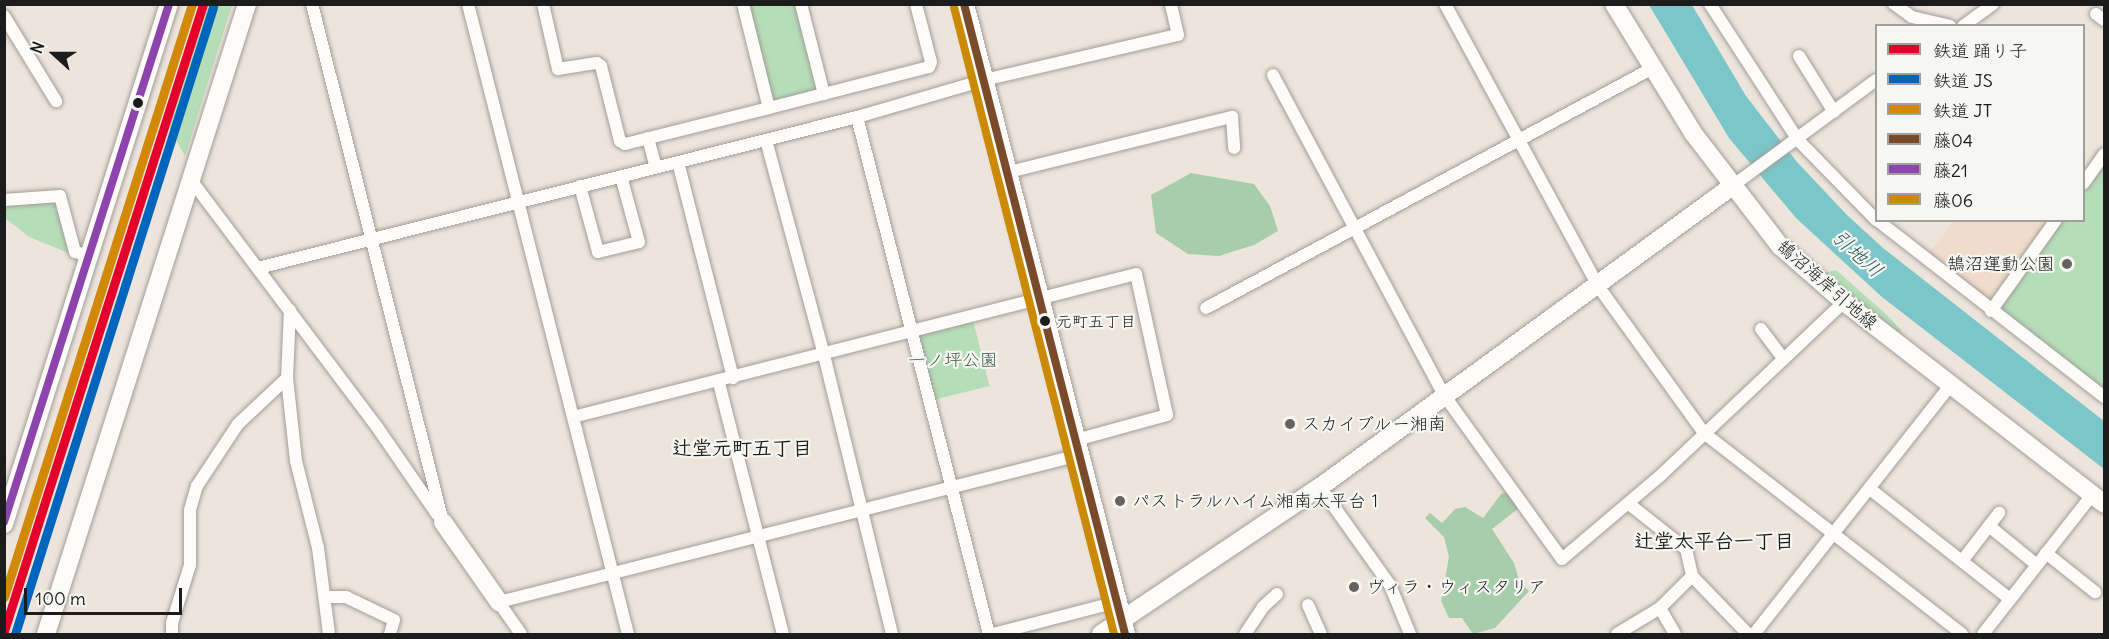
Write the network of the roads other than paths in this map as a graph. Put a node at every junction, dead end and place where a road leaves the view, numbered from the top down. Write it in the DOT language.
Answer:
graph roads {
  1 [pos="169,4"];
  2 [pos="247,4"];
  3 [pos="312,4"];
  4 [pos="468,4"];
  5 [pos="543,4"];
  6 [pos="743,4"];
  7 [pos="801,4"];
  8 [pos="916,4"];
  9 [pos="964,4"];
  10 [pos="1171,4"];
  11 [pos="1445,4"];
  12 [pos="1614,4"];
  13 [pos="1710,4"];
  14 [pos="1894,4"];
  15 [pos="1993,4"];
  16 [pos="4,16"];
  17 [pos="1942,24"];
  18 [pos="1966,24"];
  19 [pos="1799,56"];
  20 [pos="1651,69"];
  21 [pos="1273,75"];
  22 [pos="984,80"];
  23 [pos="1875,81"];
  24 [pos="824,94"];
  25 [pos="56,100"];
  26 [pos="769,108"];
  27 [pos="1834,112"];
  28 [pos="857,117"];
  29 [pos="648,138"];
  30 [pos="766,140"];
  31 [pos="1798,140"];
  32 [pos="1518,143"];
  33 [pos="1234,148"];
  34 [pos="2104,154"];
  35 [pos="678,162"];
  36 [pos="656,167"];
  37 [pos="2088,167"];
  38 [pos="1009,172"];
  39 [pos="621,176"];
  40 [pos="191,180"];
  41 [pos="580,186"];
  42 [pos="1731,188"];
  43 [pos="4,200"];
  44 [pos="517,201"];
  45 [pos="1875,216"];
  46 [pos="1882,222"];
  47 [pos="2055,222"];
  48 [pos="1356,230"];
  49 [pos="370,238"];
  50 [pos="90,256"];
  51 [pos="258,268"];
  52 [pos="1598,286"];
  53 [pos="1041,299"];
  54 [pos="1844,302"];
  55 [pos="1206,308"];
  56 [pos="290,310"];
  57 [pos="1990,311"];
  58 [pos="1761,329"];
  59 [pos="911,331"];
  60 [pos="824,355"];
  61 [pos="1783,358"];
  62 [pos="287,378"];
  63 [pos="733,378"];
  64 [pos="719,383"];
  65 [pos="1951,385"];
  66 [pos="1444,395"];
  67 [pos="2104,397"];
  68 [pos="573,417"];
  69 [pos="1704,433"];
  70 [pos="1078,447"];
  71 [pos="1320,487"];
  72 [pos="952,489"];
  73 [pos="1870,489"];
  74 [pos="2098,500"];
  75 [pos="1629,504"];
  76 [pos="861,512"];
  77 [pos="1999,513"];
  78 [pos="442,522"];
  79 [pos="4,524"];
  80 [pos="1989,526"];
  81 [pos="1833,533"];
  82 [pos="759,539"];
  83 [pos="2046,553"];
  84 [pos="1962,561"];
  85 [pos="2037,564"];
  86 [pos="613,576"];
  87 [pos="1692,576"];
  88 [pos="2095,592"];
  89 [pos="1277,594"];
  90 [pos="325,597"];
  91 [pos="2010,599"];
  92 [pos="499,603"];
  93 [pos="1308,605"];
  94 [pos="1660,608"];
  95 [pos="1121,619"];
  96 [pos="1756,633"];
  97 [pos="46,634"];
  98 [pos="172,634"];
  99 [pos="329,634"];
  100 [pos="390,634"];
  101 [pos="521,634"];
  102 [pos="628,634"];
  103 [pos="783,634"];
  104 [pos="892,634"];
  105 [pos="991,634"];
  106 [pos="1101,634"];
  107 [pos="1245,634"];
  108 [pos="1322,634"];
  109 [pos="1410,634"];
  110 [pos="1617,634"];
  111 [pos="1675,634"];
  112 [pos="1962,634"];
  113 [pos="1983,634"];
  1 -- 50 [label="street"];
  2 -- 40 [label="street"];
  3 -- 49 [label="street"];
  4 -- 44 [label="street"];
  5 -- 29 [label="street"];
  6 -- 26 [label="street"];
  7 -- 24 [label="street"];
  8 -- 24 [label="street"];
  9 -- 22 [label="main road"];
  10 -- 22 [label="street"];
  11 -- 32 [label="street"];
  12 -- 20 [label="street, 鵠沼海岸引地線"];
  13 -- 31 [label="street"];
  14 -- 17 [label="street"];
  15 -- 18 [label="street"];
  16 -- 25 [label="street"];
  19 -- 27 [label="street"];
  20 -- 32 [label="street"];
  20 -- 42 [label="street, 鵠沼海岸引地線"];
  21 -- 48 [label="street"];
  22 -- 28 [label="street"];
  22 -- 38 [label="main road"];
  23 -- 27 [label="street"];
  24 -- 26 [label="street"];
  26 -- 29 [label="street"];
  27 -- 31 [label="street"];
  28 -- 30 [label="street"];
  28 -- 59 [label="street"];
  29 -- 36 [label="street"];
  30 -- 35 [label="street"];
  30 -- 60 [label="street"];
  31 -- 42 [label="street"];
  31 -- 45 [label="street"];
  32 -- 48 [label="street"];
  32 -- 52 [label="street"];
  33 -- 38 [label="street"];
  34 -- 37 [label="street"];
  35 -- 36 [label="street"];
  35 -- 63 [label="street"];
  36 -- 39 [label="street"];
  38 -- 53 [label="main road"];
  39 -- 41 [label="street"];
  39 -- 41 [label="street"];
  40 -- 51 [label="street"];
  40 -- 97 [label="street"];
  41 -- 44 [label="street"];
  42 -- 52 [label="street"];
  42 -- 54 [label="street, 鵠沼海岸引地線"];
  43 -- 50 [label="street"];
  44 -- 49 [label="street"];
  44 -- 68 [label="street"];
  46 -- 57 [label="street"];
  47 -- 57 [label="street"];
  48 -- 55 [label="street"];
  48 -- 66 [label="street"];
  49 -- 51 [label="street"];
  49 -- 78 [label="street"];
  50 -- 79 [label="street"];
  51 -- 56 [label="street"];
  52 -- 66 [label="street"];
  52 -- 69 [label="street"];
  53 -- 59 [label="street"];
  53 -- 70 [label="main road"];
  53 -- 70 [label="street"];
  54 -- 61 [label="street"];
  54 -- 65 [label="street, 鵠沼海岸引地線"];
  56 -- 62 [label="street"];
  56 -- 78 [label="street"];
  57 -- 67 [label="street"];
  58 -- 61 [label="street"];
  59 -- 60 [label="street"];
  59 -- 72 [label="street"];
  60 -- 63 [label="street"];
  60 -- 76 [label="street"];
  61 -- 69 [label="street"];
  62 -- 90 [label="street"];
  62 -- 98 [label="street"];
  63 -- 64 [label="street"];
  64 -- 68 [label="street"];
  64 -- 82 [label="street"];
  65 -- 73 [label="street"];
  65 -- 74 [label="street, 鵠沼海岸引地線"];
  66 -- 71 [label="street"];
  66 -- 75 [label="street"];
  68 -- 86 [label="street"];
  69 -- 75 [label="street"];
  69 -- 81 [label="street"];
  70 -- 72 [label="street"];
  70 -- 95 [label="main road"];
  71 -- 95 [label="street"];
  71 -- 109 [label="street"];
  72 -- 76 [label="street"];
  72 -- 105 [label="street"];
  73 -- 81 [label="street"];
  73 -- 84 [label="street"];
  74 -- 83 [label="street"];
  75 -- 87 [label="street"];
  76 -- 82 [label="street"];
  76 -- 104 [label="street"];
  77 -- 80 [label="street"];
  78 -- 92 [label="street"];
  80 -- 84 [label="street"];
  80 -- 85 [label="street"];
  81 -- 96 [label="street"];
  81 -- 112 [label="street"];
  82 -- 86 [label="street"];
  82 -- 103 [label="street"];
  83 -- 85 [label="street"];
  83 -- 88 [label="street"];
  84 -- 91 [label="street"];
  85 -- 91 [label="street"];
  86 -- 92 [label="street"];
  86 -- 102 [label="street"];
  87 -- 94 [label="street"];
  87 -- 96 [label="street"];
  89 -- 107 [label="street"];
  90 -- 99 [label="street"];
  90 -- 100 [label="street"];
  91 -- 113 [label="street"];
  92 -- 101 [label="street"];
  93 -- 108 [label="street"];
  94 -- 110 [label="street"];
  94 -- 111 [label="street"];
  95 -- 105 [label="street"];
  95 -- 106 [label="street"];
}
